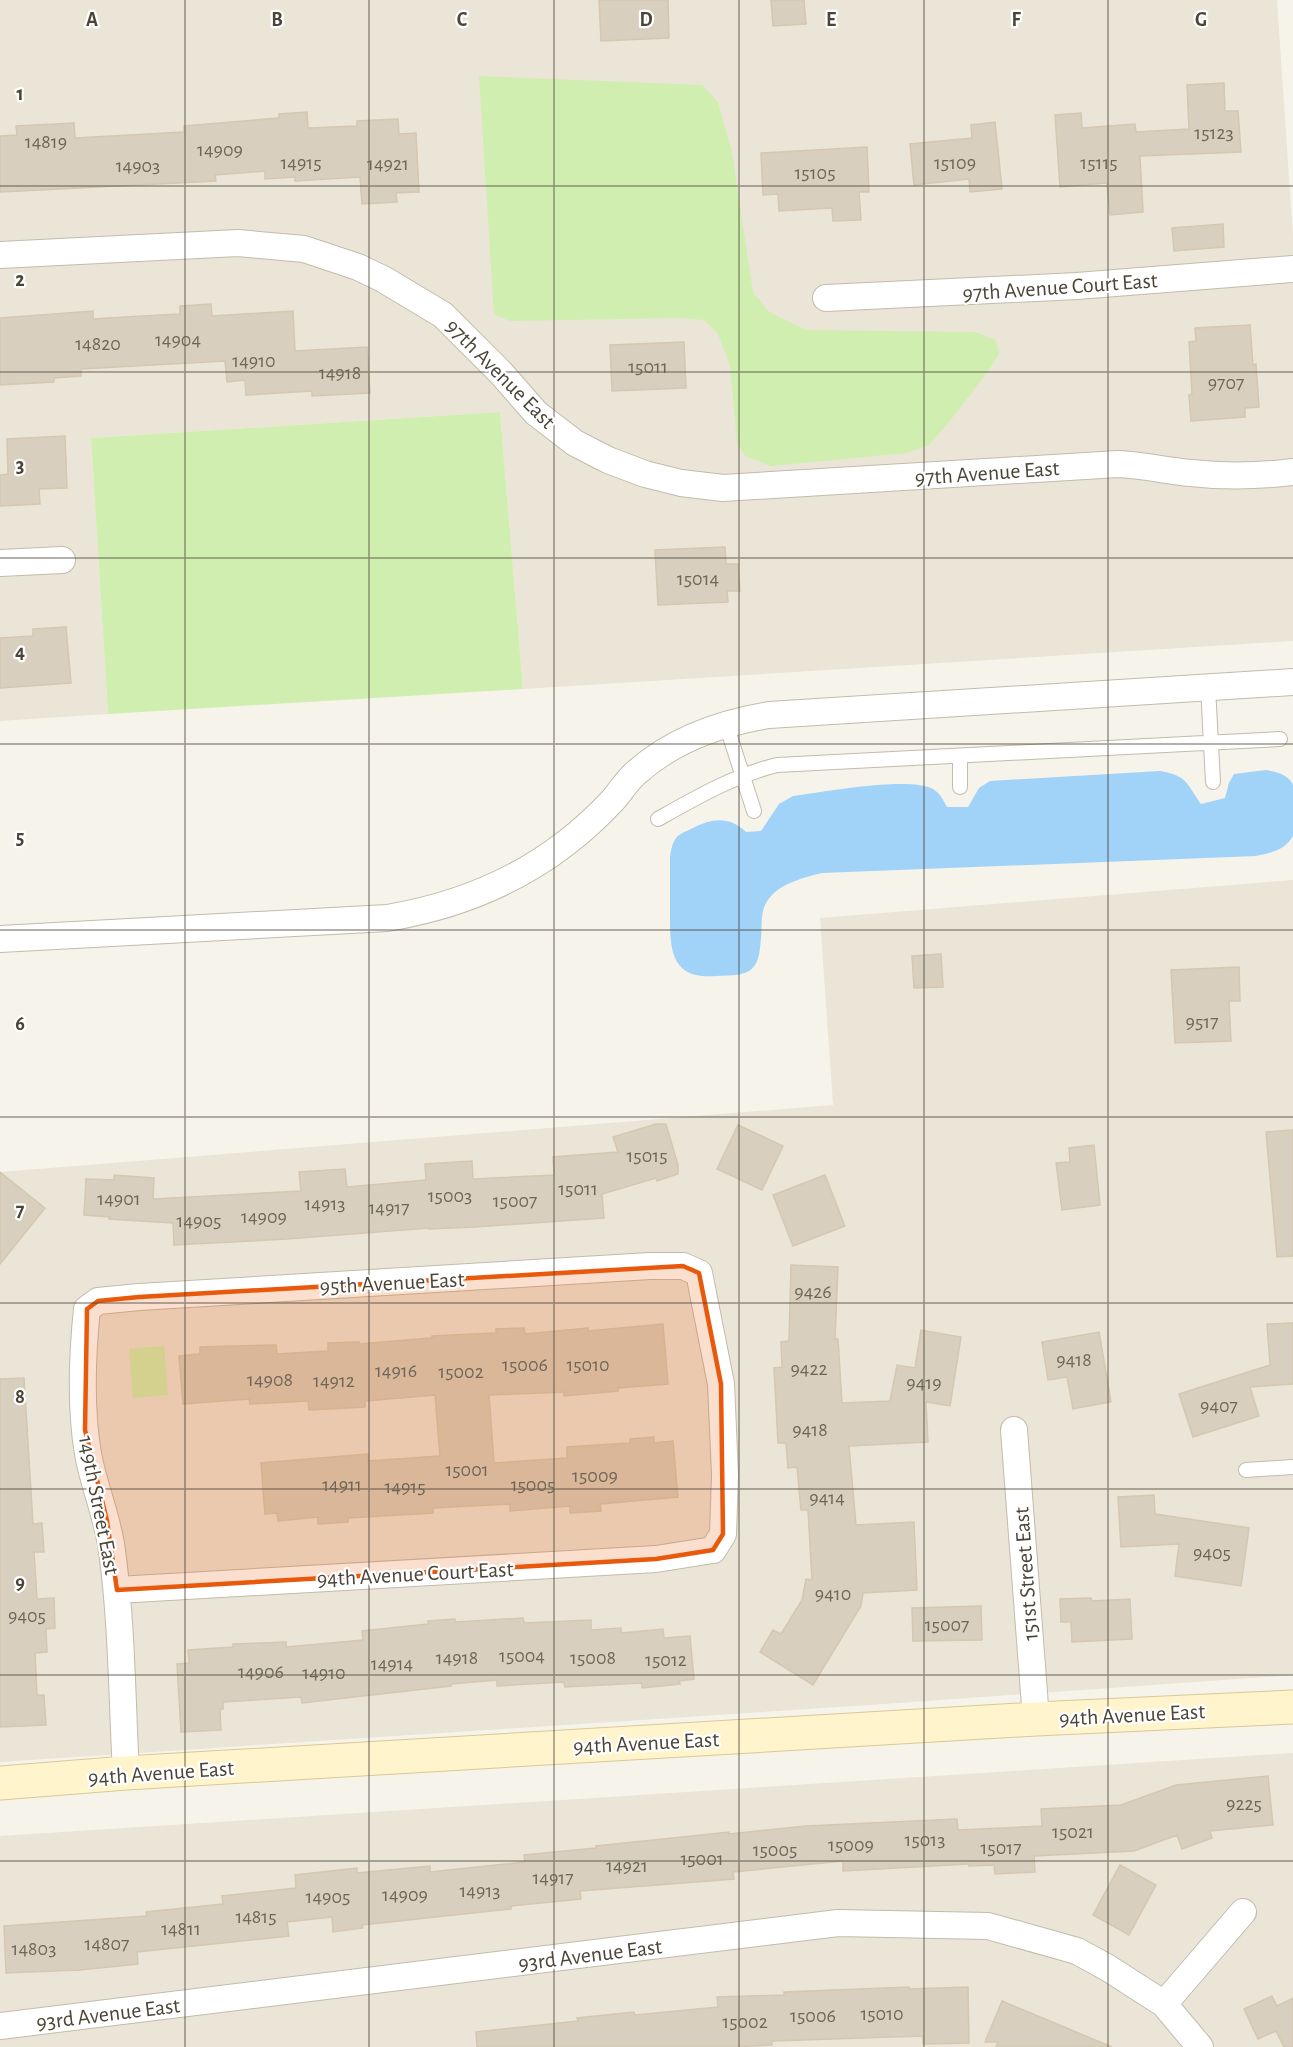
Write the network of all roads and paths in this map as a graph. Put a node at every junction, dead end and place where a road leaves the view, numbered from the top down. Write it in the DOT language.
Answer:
graph roads {
  1 [pos="0,255"];
  2 [pos="1293,269"];
  3 [pos="826,298"];
  4 [pos="1293,472"];
  5 [pos="62,560"];
  6 [pos="0,564"];
  7 [pos="1293,682"];
  8 [pos="1208,687"];
  9 [pos="726,724"];
  10 [pos="1280,739"];
  11 [pos="1211,742"];
  12 [pos="960,756"];
  13 [pos="742,775"];
  14 [pos="1213,782"];
  15 [pos="960,787"];
  16 [pos="754,811"];
  17 [pos="658,819"];
  18 [pos="0,939"];
  19 [pos="87,1309"];
  20 [pos="1014,1430"];
  21 [pos="1293,1467"];
  22 [pos="1246,1470"];
  23 [pos="713,1550"];
  24 [pos="117,1590"];
  25 [pos="1293,1707"];
  26 [pos="1036,1719"];
  27 [pos="126,1773"];
  28 [pos="0,1783"];
  29 [pos="1243,1912"];
  30 [pos="1164,2004"];
  31 [pos="0,2026"];
  32 [pos="1200,2047"];
  1 -- 4 [label="street, 97th Avenue East"];
  2 -- 3 [label="street, 97th Avenue Court East"];
  5 -- 6 [label="street"];
  7 -- 8 [label="street"];
  8 -- 9 [label="street"];
  8 -- 11 [label="lane"];
  9 -- 13 [label="lane"];
  9 -- 18 [label="street"];
  10 -- 11 [label="lane"];
  11 -- 12 [label="lane"];
  11 -- 14 [label="lane"];
  12 -- 13 [label="lane"];
  12 -- 15 [label="lane"];
  13 -- 16 [label="lane"];
  13 -- 17 [label="lane"];
  19 -- 23 [label="street, 95th Avenue East"];
  19 -- 24 [label="street, 149th Street East"];
  20 -- 26 [label="street, 151st Street East"];
  21 -- 22 [label="lane"];
  23 -- 24 [label="street, 94th Avenue Court East"];
  24 -- 27 [label="street, 149th Street East"];
  25 -- 26 [label="main road, 94th Avenue East"];
  26 -- 27 [label="main road, 94th Avenue East"];
  27 -- 28 [label="main road, 94th Avenue East"];
  29 -- 30 [label="street"];
  30 -- 31 [label="street, 93rd Avenue East"];
  30 -- 32 [label="street, 93rd Avenue East"];
}
